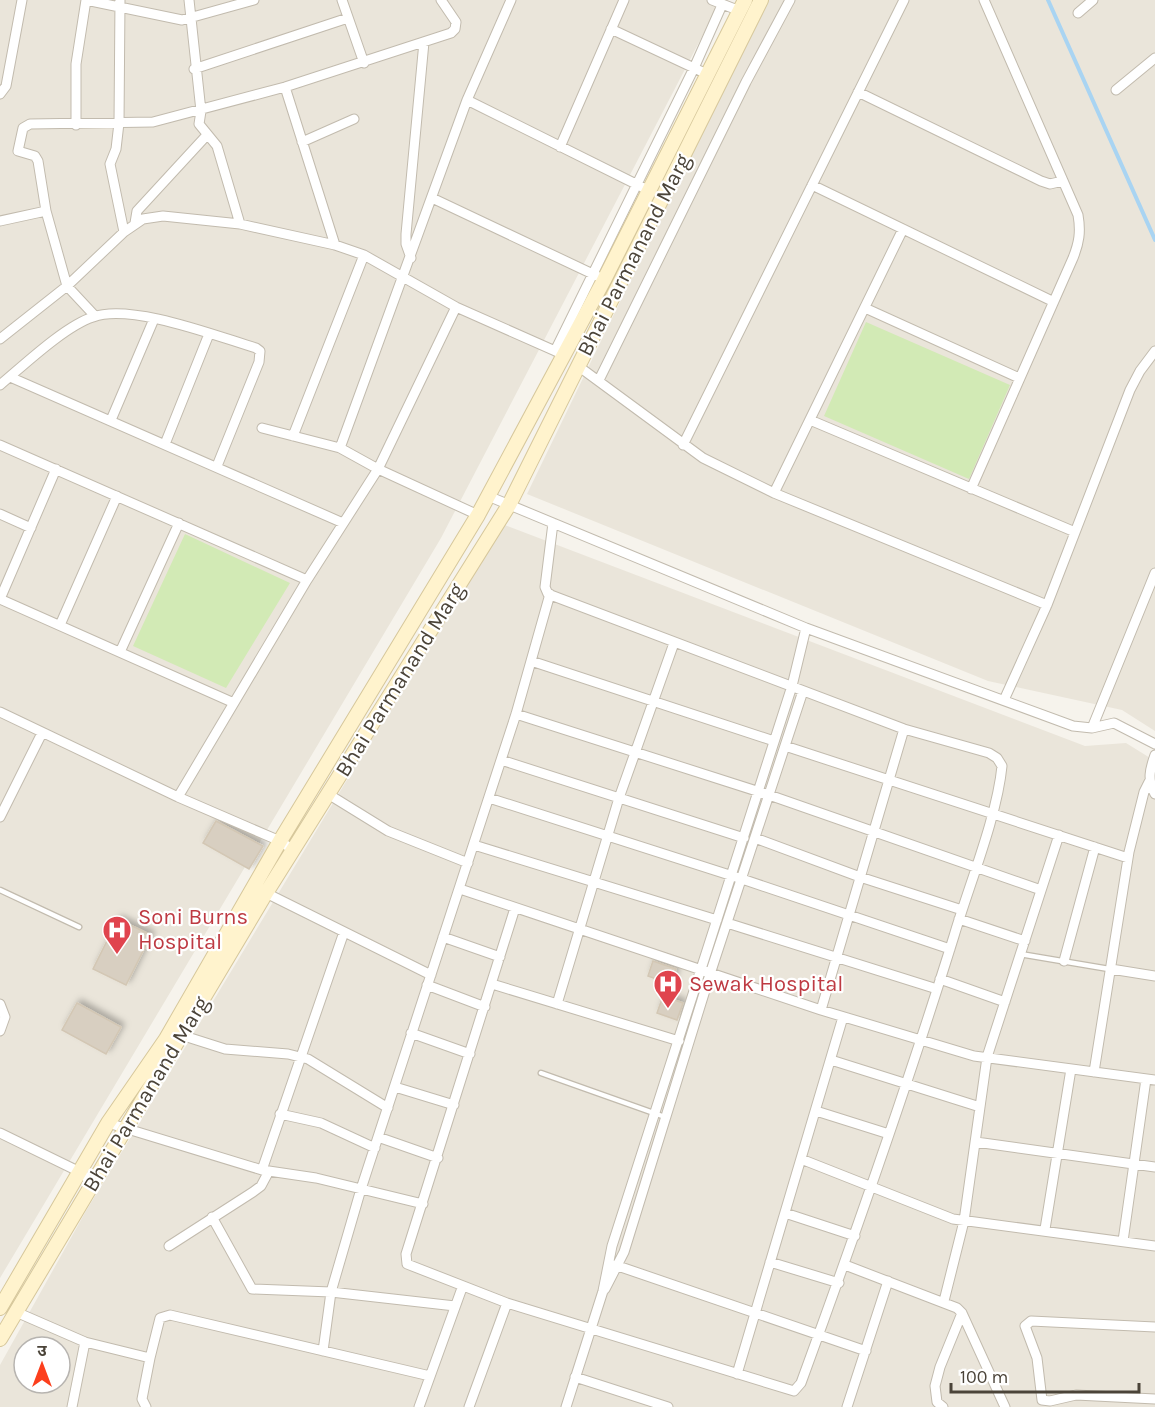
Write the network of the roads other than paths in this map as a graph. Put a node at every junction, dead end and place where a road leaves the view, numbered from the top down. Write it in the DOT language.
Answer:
graph roads {
  1 [pos="22,0"];
  2 [pos="86,0"];
  3 [pos="189,0"];
  4 [pos="254,0"];
  5 [pos="342,0"];
  6 [pos="441,0"];
  7 [pos="511,0"];
  8 [pos="624,0"];
  9 [pos="712,0"];
  10 [pos="761,0"];
  11 [pos="790,0"];
  12 [pos="904,0"];
  13 [pos="984,0"];
  14 [pos="1093,0"];
  15 [pos="120,3"];
  16 [pos="722,5"];
  17 [pos="742,6"];
  18 [pos="1078,13"];
  19 [pos="348,18"];
  20 [pos="190,19"];
  21 [pos="611,29"];
  22 [pos="424,42"];
  23 [pos="1155,58"];
  24 [pos="364,63"];
  25 [pos="694,68"];
  26 [pos="194,69"];
  27 [pos="709,75"];
  28 [pos="285,87"];
  29 [pos="1116,90"];
  30 [pos="858,92"];
  31 [pos="0,94"];
  32 [pos="467,100"];
  33 [pos="201,111"];
  34 [pos="354,119"];
  35 [pos="119,123"];
  36 [pos="76,125"];
  37 [pos="207,135"];
  38 [pos="302,142"];
  39 [pos="560,147"];
  40 [pos="1063,181"];
  41 [pos="636,184"];
  42 [pos="812,185"];
  43 [pos="650,191"];
  44 [pos="432,198"];
  45 [pos="46,211"];
  46 [pos="0,221"];
  47 [pos="135,223"];
  48 [pos="240,224"];
  49 [pos="903,229"];
  50 [pos="124,232"];
  51 [pos="335,245"];
  52 [pos="364,255"];
  53 [pos="411,258"];
  54 [pos="404,277"];
  55 [pos="599,278"];
  56 [pos="67,286"];
  57 [pos="1052,301"];
  58 [pos="456,307"];
  59 [pos="865,308"];
  60 [pos="95,316"];
  61 [pos="154,319"];
  62 [pos="209,334"];
  63 [pos="0,338"];
  64 [pos="1155,351"];
  65 [pos="559,353"];
  66 [pos="578,366"];
  67 [pos="10,377"];
  68 [pos="1019,378"];
  69 [pos="599,380"];
  70 [pos="0,385"];
  71 [pos="111,420"];
  72 [pos="810,420"];
  73 [pos="262,428"];
  74 [pos="293,436"];
  75 [pos="165,444"];
  76 [pos="0,445"];
  77 [pos="683,445"];
  78 [pos="340,448"];
  79 [pos="217,466"];
  80 [pos="56,470"];
  81 [pos="378,470"];
  82 [pos="971,489"];
  83 [pos="774,493"];
  84 [pos="117,496"];
  85 [pos="488,496"];
  86 [pos="509,505"];
  87 [pos="0,514"];
  88 [pos="478,515"];
  89 [pos="343,523"];
  90 [pos="553,523"];
  91 [pos="179,524"];
  92 [pos="31,528"];
  93 [pos="1075,532"];
  94 [pos="1155,573"];
  95 [pos="307,580"];
  96 [pos="550,594"];
  97 [pos="0,599"];
  98 [pos="1047,605"];
  99 [pos="60,625"];
  100 [pos="806,628"];
  101 [pos="674,643"];
  102 [pos="120,652"];
  103 [pos="531,661"];
  104 [pos="792,686"];
  105 [pos="803,691"];
  106 [pos="1004,699"];
  107 [pos="234,703"];
  108 [pos="653,703"];
  109 [pos="0,712"];
  110 [pos="516,714"];
  111 [pos="1092,728"];
  112 [pos="904,729"];
  113 [pos="42,733"];
  114 [pos="774,741"];
  115 [pos="1155,744"];
  116 [pos="785,746"];
  117 [pos="635,753"];
  118 [pos="1155,755"];
  119 [pos="501,760"];
  120 [pos="889,780"];
  121 [pos="1149,782"];
  122 [pos="758,792"];
  123 [pos="328,794"];
  124 [pos="1155,794"];
  125 [pos="769,795"];
  126 [pos="178,797"];
  127 [pos="489,798"];
  128 [pos="620,798"];
  129 [pos="992,813"];
  130 [pos="0,817"];
  131 [pos="874,832"];
  132 [pos="1059,835"];
  133 [pos="608,837"];
  134 [pos="744,838"];
  135 [pos="755,838"];
  136 [pos="280,841"];
  137 [pos="474,845"];
  138 [pos="1095,847"];
  139 [pos="293,850"];
  140 [pos="1128,858"];
  141 [pos="468,863"];
  142 [pos="975,867"];
  143 [pos="731,875"];
  144 [pos="861,877"];
  145 [pos="742,879"];
  146 [pos="594,883"];
  147 [pos="460,889"];
  148 [pos="0,890"];
  149 [pos="1041,890"];
  150 [pos="266,893"];
  151 [pos="515,908"];
  152 [pos="960,915"];
  153 [pos="849,916"];
  154 [pos="722,922"];
  155 [pos="79,927"];
  156 [pos="580,930"];
  157 [pos="344,932"];
  158 [pos="443,937"];
  159 [pos="1025,941"];
  160 [pos="950,949"];
  161 [pos="1020,954"];
  162 [pos="500,957"];
  163 [pos="837,958"];
  164 [pos="1064,961"];
  165 [pos="1111,969"];
  166 [pos="706,970"];
  167 [pos="431,975"];
  168 [pos="1155,976"];
  169 [pos="940,979"];
  170 [pos="492,984"];
  171 [pos="427,985"];
  172 [pos="937,990"];
  173 [pos="1005,1002"];
  174 [pos="0,1004"];
  175 [pos="557,1004"];
  176 [pos="485,1007"];
  177 [pos="821,1010"];
  178 [pos="843,1017"];
  179 [pos="0,1031"];
  180 [pos="411,1033"];
  181 [pos="181,1035"];
  182 [pos="921,1040"];
  183 [pos="679,1041"];
  184 [pos="470,1054"];
  185 [pos="299,1056"];
  186 [pos="987,1058"];
  187 [pos="831,1060"];
  188 [pos="1071,1069"];
  189 [pos="675,1070"];
  190 [pos="542,1072"];
  191 [pos="1094,1072"];
  192 [pos="1151,1079"];
  193 [pos="906,1085"];
  194 [pos="395,1087"];
  195 [pos="454,1105"];
  196 [pos="980,1107"];
  197 [pos="388,1108"];
  198 [pos="816,1111"];
  199 [pos="655,1113"];
  200 [pos="280,1114"];
  201 [pos="665,1117"];
  202 [pos="108,1123"];
  203 [pos="125,1131"];
  204 [pos="0,1133"];
  205 [pos="889,1134"];
  206 [pos="378,1137"];
  207 [pos="976,1142"];
  208 [pos="375,1148"];
  209 [pos="1057,1154"];
  210 [pos="438,1158"];
  211 [pos="801,1159"];
  212 [pos="1136,1164"];
  213 [pos="1155,1167"];
  214 [pos="266,1171"];
  215 [pos="80,1172"];
  216 [pos="93,1183"];
  217 [pos="871,1187"];
  218 [pos="361,1189"];
  219 [pos="423,1204"];
  220 [pos="785,1213"];
  221 [pos="212,1218"];
  222 [pos="964,1221"];
  223 [pos="1045,1229"];
  224 [pos="855,1236"];
  225 [pos="1123,1241"];
  226 [pos="169,1246"];
  227 [pos="1155,1246"];
  228 [pos="770,1262"];
  229 [pos="607,1263"];
  230 [pos="618,1266"];
  231 [pos="845,1266"];
  232 [pos="888,1281"];
  233 [pos="839,1283"];
  234 [pos="462,1288"];
  235 [pos="603,1291"];
  236 [pos="331,1292"];
  237 [pos="944,1301"];
  238 [pos="507,1303"];
  239 [pos="455,1306"];
  240 [pos="0,1308"];
  241 [pos="16,1312"];
  242 [pos="962,1313"];
  243 [pos="755,1315"];
  244 [pos="1155,1327"];
  245 [pos="591,1328"];
  246 [pos="819,1335"];
  247 [pos="0,1339"];
  248 [pos="85,1342"];
  249 [pos="324,1351"];
  250 [pos="866,1351"];
  251 [pos="150,1358"];
  252 [pos="737,1374"];
  253 [pos="430,1376"];
  254 [pos="575,1377"];
  255 [pos="1155,1399"];
  256 [pos="72,1407"];
  257 [pos="146,1407"];
  258 [pos="419,1407"];
  259 [pos="469,1407"];
  260 [pos="566,1407"];
  261 [pos="668,1407"];
  262 [pos="847,1407"];
  263 [pos="943,1407"];
  264 [pos="1005,1407"];
  1 -- 31 [label="street"];
  2 -- 15 [label="street"];
  2 -- 36 [label="street"];
  3 -- 20 [label="street"];
  4 -- 20 [label="street"];
  5 -- 19 [label="street"];
  6 -- 22 [label="street"];
  7 -- 32 [label="street"];
  8 -- 21 [label="street"];
  9 -- 16 [label="street"];
  10 -- 66 [label="street, Bhai Parmanand Marg"];
  11 -- 69 [label="street"];
  12 -- 30 [label="street"];
  13 -- 40 [label="street"];
  14 -- 18 [label="street"];
  15 -- 20 [label="street"];
  15 -- 35 [label="street"];
  16 -- 17 [label="street"];
  16 -- 25 [label="street"];
  17 -- 27 [label="street, Bhai Parmanand Marg"];
  19 -- 24 [label="street"];
  19 -- 26 [label="street"];
  20 -- 26 [label="street"];
  21 -- 25 [label="street"];
  21 -- 39 [label="street"];
  22 -- 24 [label="street"];
  22 -- 53 [label="street"];
  23 -- 29 [label="street"];
  24 -- 28 [label="street"];
  25 -- 27 [label="street"];
  25 -- 41 [label="street"];
  26 -- 33 [label="street"];
  27 -- 43 [label="street, Bhai Parmanand Marg"];
  28 -- 33 [label="street"];
  28 -- 38 [label="street"];
  30 -- 40 [label="street"];
  30 -- 42 [label="street"];
  32 -- 39 [label="street"];
  32 -- 44 [label="street"];
  33 -- 35 [label="street"];
  33 -- 37 [label="street"];
  34 -- 38 [label="street"];
  35 -- 36 [label="street"];
  35 -- 50 [label="street"];
  36 -- 45 [label="street"];
  37 -- 47 [label="street"];
  37 -- 48 [label="street"];
  38 -- 51 [label="street"];
  39 -- 41 [label="street"];
  40 -- 57 [label="street"];
  41 -- 43 [label="street"];
  41 -- 55 [label="street"];
  42 -- 49 [label="street"];
  42 -- 77 [label="street"];
  43 -- 55 [label="street, Bhai Parmanand Marg"];
  44 -- 53 [label="street"];
  44 -- 55 [label="street"];
  45 -- 46 [label="street"];
  45 -- 56 [label="street"];
  47 -- 48 [label="street"];
  47 -- 50 [label="street"];
  48 -- 51 [label="street"];
  49 -- 57 [label="street"];
  49 -- 59 [label="street"];
  50 -- 56 [label="street"];
  51 -- 52 [label="street"];
  52 -- 54 [label="street"];
  52 -- 74 [label="street"];
  53 -- 54 [label="street"];
  54 -- 58 [label="street"];
  54 -- 78 [label="street"];
  55 -- 65 [label="street, Bhai Parmanand Marg"];
  56 -- 60 [label="street"];
  56 -- 63 [label="street"];
  57 -- 68 [label="street"];
  58 -- 65 [label="street"];
  58 -- 81 [label="street"];
  59 -- 68 [label="street"];
  59 -- 72 [label="street"];
  60 -- 61 [label="street"];
  60 -- 67 [label="street"];
  61 -- 62 [label="street"];
  61 -- 71 [label="street"];
  62 -- 75 [label="street"];
  62 -- 79 [label="street"];
  64 -- 93 [label="street"];
  65 -- 85 [label="street, Bhai Parmanand Marg"];
  66 -- 69 [label="street"];
  66 -- 86 [label="street, Bhai Parmanand Marg"];
  67 -- 70 [label="street"];
  67 -- 71 [label="street"];
  68 -- 82 [label="street"];
  69 -- 77 [label="street"];
  71 -- 75 [label="street"];
  72 -- 82 [label="street"];
  72 -- 83 [label="street"];
  73 -- 74 [label="street"];
  74 -- 78 [label="street"];
  75 -- 79 [label="street"];
  76 -- 80 [label="street"];
  77 -- 83 [label="street"];
  78 -- 81 [label="street"];
  79 -- 89 [label="street"];
  80 -- 84 [label="street"];
  80 -- 92 [label="street"];
  81 -- 88 [label="street"];
  81 -- 89 [label="street"];
  82 -- 93 [label="street"];
  83 -- 98 [label="street"];
  84 -- 91 [label="street"];
  84 -- 99 [label="street"];
  85 -- 86 [label="street"];
  85 -- 88 [label="street, Bhai Parmanand Marg"];
  86 -- 90 [label="street"];
  86 -- 123 [label="street, Bhai Parmanand Marg"];
  87 -- 92 [label="street"];
  88 -- 136 [label="street, Bhai Parmanand Marg"];
  89 -- 95 [label="street"];
  90 -- 96 [label="street"];
  90 -- 100 [label="street"];
  91 -- 95 [label="street"];
  91 -- 102 [label="street"];
  92 -- 97 [label="street"];
  93 -- 98 [label="street"];
  94 -- 111 [label="street"];
  95 -- 107 [label="street"];
  96 -- 101 [label="street"];
  96 -- 103 [label="street"];
  97 -- 99 [label="street"];
  98 -- 106 [label="street"];
  99 -- 102 [label="street"];
  100 -- 104 [label="street"];
  100 -- 106 [label="street"];
  101 -- 104 [label="street"];
  101 -- 108 [label="street"];
  102 -- 107 [label="street"];
  103 -- 108 [label="street"];
  103 -- 110 [label="street"];
  104 -- 105 [label="street"];
  104 -- 114 [label="street"];
  105 -- 112 [label="street"];
  105 -- 116 [label="street"];
  106 -- 111 [label="street"];
  107 -- 126 [label="street"];
  108 -- 114 [label="street"];
  108 -- 117 [label="street"];
  109 -- 113 [label="street"];
  110 -- 117 [label="street"];
  110 -- 119 [label="street"];
  111 -- 115 [label="street"];
  112 -- 120 [label="street"];
  112 -- 129 [label="street"];
  113 -- 126 [label="street"];
  113 -- 130 [label="street"];
  114 -- 122 [label="street"];
  116 -- 120 [label="street"];
  116 -- 125 [label="street"];
  117 -- 122 [label="street"];
  117 -- 128 [label="street"];
  118 -- 121 [label="street"];
  119 -- 127 [label="street"];
  119 -- 128 [label="street"];
  120 -- 129 [label="street"];
  120 -- 131 [label="street"];
  121 -- 124 [label="street"];
  121 -- 140 [label="street"];
  122 -- 125 [label="street"];
  122 -- 134 [label="street"];
  123 -- 139 [label="street, Bhai Parmanand Marg"];
  123 -- 141 [label="street"];
  125 -- 131 [label="street"];
  125 -- 135 [label="street"];
  126 -- 136 [label="street"];
  127 -- 133 [label="street"];
  127 -- 137 [label="street"];
  128 -- 133 [label="street"];
  128 -- 134 [label="street"];
  129 -- 132 [label="street"];
  129 -- 142 [label="street"];
  131 -- 142 [label="street"];
  131 -- 144 [label="street"];
  132 -- 138 [label="street"];
  132 -- 149 [label="street"];
  133 -- 143 [label="street"];
  133 -- 146 [label="street"];
  134 -- 143 [label="street"];
  135 -- 144 [label="street"];
  135 -- 145 [label="street"];
  136 -- 139 [label="street"];
  136 -- 202 [label="street, Bhai Parmanand Marg"];
  137 -- 141 [label="street"];
  137 -- 146 [label="street"];
  138 -- 140 [label="street"];
  138 -- 164 [label="street"];
  139 -- 150 [label="street, Bhai Parmanand Marg"];
  140 -- 165 [label="street"];
  141 -- 147 [label="street"];
  142 -- 149 [label="street"];
  142 -- 152 [label="street"];
  143 -- 145 [label="street"];
  143 -- 154 [label="street"];
  144 -- 152 [label="street"];
  144 -- 153 [label="street"];
  145 -- 153 [label="street"];
  145 -- 154 [label="street"];
  146 -- 154 [label="street"];
  146 -- 156 [label="street"];
  147 -- 151 [label="street"];
  147 -- 158 [label="street"];
  148 -- 155 [label="lane"];
  149 -- 159 [label="street"];
  150 -- 157 [label="street"];
  150 -- 181 [label="street, Bhai Parmanand Marg"];
  151 -- 156 [label="street"];
  151 -- 162 [label="street"];
  152 -- 159 [label="street"];
  152 -- 160 [label="street"];
  153 -- 160 [label="street"];
  153 -- 163 [label="street"];
  154 -- 163 [label="street"];
  154 -- 166 [label="street"];
  156 -- 166 [label="street"];
  156 -- 175 [label="street"];
  157 -- 167 [label="street"];
  157 -- 185 [label="street"];
  158 -- 162 [label="street"];
  158 -- 167 [label="street"];
  159 -- 161 [label="street"];
  160 -- 169 [label="street"];
  161 -- 164 [label="lane"];
  161 -- 173 [label="street"];
  162 -- 170 [label="street"];
  163 -- 172 [label="street"];
  163 -- 177 [label="street"];
  164 -- 165 [label="lane"];
  165 -- 168 [label="street"];
  165 -- 191 [label="street"];
  166 -- 177 [label="street"];
  166 -- 183 [label="street"];
  166 -- 189 [label="street"];
  167 -- 171 [label="street"];
  169 -- 172 [label="street"];
  169 -- 173 [label="street"];
  170 -- 175 [label="street"];
  170 -- 176 [label="street"];
  171 -- 176 [label="street"];
  171 -- 180 [label="street"];
  172 -- 182 [label="street"];
  173 -- 186 [label="street"];
  174 -- 179 [label="street"];
  175 -- 183 [label="street"];
  176 -- 184 [label="street"];
  177 -- 178 [label="street"];
  178 -- 182 [label="street"];
  178 -- 187 [label="street"];
  180 -- 184 [label="street"];
  180 -- 194 [label="street"];
  181 -- 185 [label="street"];
  181 -- 203 [label="street, Bhai Parmanand Marg"];
  182 -- 186 [label="street"];
  182 -- 193 [label="street"];
  183 -- 189 [label="street"];
  184 -- 195 [label="street"];
  185 -- 197 [label="street"];
  185 -- 200 [label="street"];
  186 -- 188 [label="street"];
  186 -- 196 [label="street"];
  187 -- 193 [label="street"];
  187 -- 198 [label="street"];
  188 -- 191 [label="street"];
  188 -- 209 [label="street"];
  189 -- 199 [label="street"];
  189 -- 201 [label="street"];
  190 -- 199 [label="lane"];
  191 -- 192 [label="street"];
  192 -- 212 [label="street"];
  193 -- 196 [label="street"];
  193 -- 205 [label="street"];
  194 -- 195 [label="street"];
  194 -- 197 [label="street"];
  195 -- 210 [label="street"];
  196 -- 207 [label="street"];
  197 -- 206 [label="street"];
  198 -- 205 [label="street"];
  198 -- 211 [label="street"];
  199 -- 201 [label="lane"];
  199 -- 229 [label="street"];
  200 -- 208 [label="street"];
  200 -- 214 [label="street"];
  201 -- 230 [label="street"];
  202 -- 203 [label="street"];
  202 -- 215 [label="street, Bhai Parmanand Marg"];
  203 -- 214 [label="street"];
  203 -- 216 [label="street, Bhai Parmanand Marg"];
  204 -- 215 [label="street"];
  205 -- 217 [label="street"];
  206 -- 208 [label="street"];
  206 -- 210 [label="street"];
  207 -- 209 [label="street"];
  207 -- 222 [label="street"];
  208 -- 218 [label="street"];
  209 -- 212 [label="street"];
  209 -- 223 [label="street"];
  210 -- 219 [label="street"];
  211 -- 217 [label="street"];
  211 -- 220 [label="street"];
  212 -- 213 [label="street"];
  212 -- 225 [label="street"];
  214 -- 218 [label="street"];
  214 -- 221 [label="street"];
  215 -- 216 [label="street"];
  215 -- 240 [label="street, Bhai Parmanand Marg"];
  216 -- 241 [label="street, Bhai Parmanand Marg"];
  217 -- 222 [label="street"];
  217 -- 224 [label="street"];
  218 -- 219 [label="street"];
  218 -- 236 [label="street"];
  219 -- 234 [label="street"];
  220 -- 224 [label="street"];
  220 -- 228 [label="street"];
  221 -- 226 [label="street"];
  221 -- 236 [label="street"];
  222 -- 223 [label="street"];
  222 -- 237 [label="street"];
  223 -- 225 [label="street"];
  224 -- 231 [label="street"];
  225 -- 227 [label="street"];
  228 -- 233 [label="street"];
  228 -- 243 [label="street"];
  229 -- 230 [label="street"];
  229 -- 235 [label="street"];
  230 -- 235 [label="street"];
  230 -- 243 [label="street"];
  231 -- 232 [label="street"];
  231 -- 233 [label="street"];
  232 -- 237 [label="street"];
  232 -- 250 [label="street"];
  233 -- 246 [label="street"];
  234 -- 238 [label="street"];
  234 -- 239 [label="street"];
  235 -- 245 [label="street"];
  236 -- 239 [label="street"];
  236 -- 249 [label="street"];
  237 -- 242 [label="street"];
  238 -- 245 [label="street"];
  238 -- 259 [label="street"];
  239 -- 253 [label="street"];
  241 -- 247 [label="street, Bhai Parmanand Marg"];
  241 -- 248 [label="street"];
  242 -- 263 [label="street"];
  242 -- 264 [label="street"];
  243 -- 246 [label="street"];
  243 -- 252 [label="street"];
  244 -- 255 [label="street"];
  245 -- 252 [label="street"];
  245 -- 254 [label="street"];
  246 -- 250 [label="street"];
  246 -- 252 [label="street"];
  248 -- 251 [label="street"];
  248 -- 256 [label="street"];
  249 -- 251 [label="street"];
  249 -- 253 [label="street"];
  250 -- 262 [label="street"];
  251 -- 257 [label="street"];
  253 -- 258 [label="street"];
  254 -- 260 [label="street"];
  254 -- 261 [label="street"];
}
